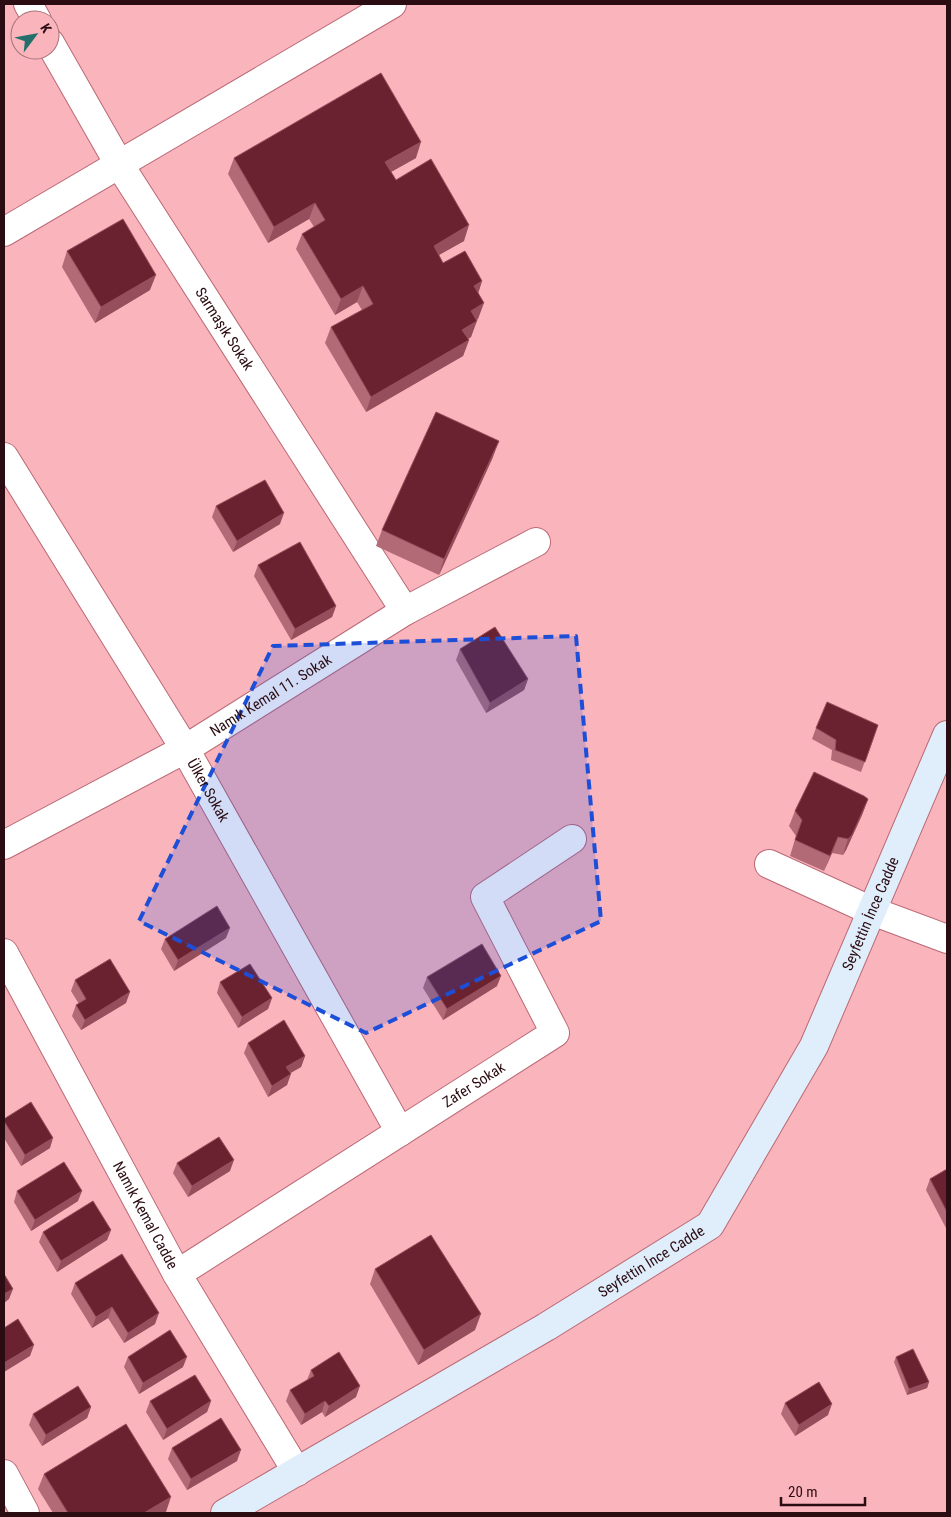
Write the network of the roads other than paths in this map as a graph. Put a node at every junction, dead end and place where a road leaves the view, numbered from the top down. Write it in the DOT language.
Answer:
graph roads {
  1 [pos="392,4"];
  2 [pos="60,60"];
  3 [pos="119,164"];
  4 [pos="4,232"];
  5 [pos="4,457"];
  6 [pos="536,542"];
  7 [pos="405,611"];
  8 [pos="947,735"];
  9 [pos="185,749"];
  10 [pos="572,839"];
  11 [pos="4,845"];
  12 [pos="769,864"];
  13 [pos="872,911"];
  14 [pos="947,938"];
  15 [pos="4,953"];
  16 [pos="400,1132"];
  17 [pos="176,1274"];
  18 [pos="297,1472"];
  19 [pos="4,1474"];
  20 [pos="235,1511"];
  21 [pos="25,1513"];
  1 -- 3 [label="street"];
  2 -- 3 [label="street, Sarmaşık Sokak"];
  3 -- 4 [label="street"];
  3 -- 7 [label="street, Sarmaşık Sokak"];
  5 -- 9 [label="street, Ülker Sokak"];
  6 -- 7 [label="street, Namık Kemal 11. Sokak"];
  7 -- 9 [label="street, Namık Kemal 11. Sokak"];
  8 -- 13 [label="main road, Seyfettin İnce Cadde"];
  9 -- 11 [label="street, Namık Kemal 11. Sokak"];
  9 -- 16 [label="street, Ülker Sokak"];
  10 -- 16 [label="street, Zafer Sokak"];
  12 -- 13 [label="street"];
  13 -- 14 [label="street"];
  13 -- 18 [label="main road, Seyfettin İnce Cadde"];
  15 -- 17 [label="street, Namık Kemal Cadde"];
  16 -- 17 [label="street, Zafer Sokak"];
  17 -- 18 [label="street, Namık Kemal Cadde"];
  18 -- 20 [label="main road, Seyfettin İnce Cadde"];
  19 -- 21 [label="street"];
}
